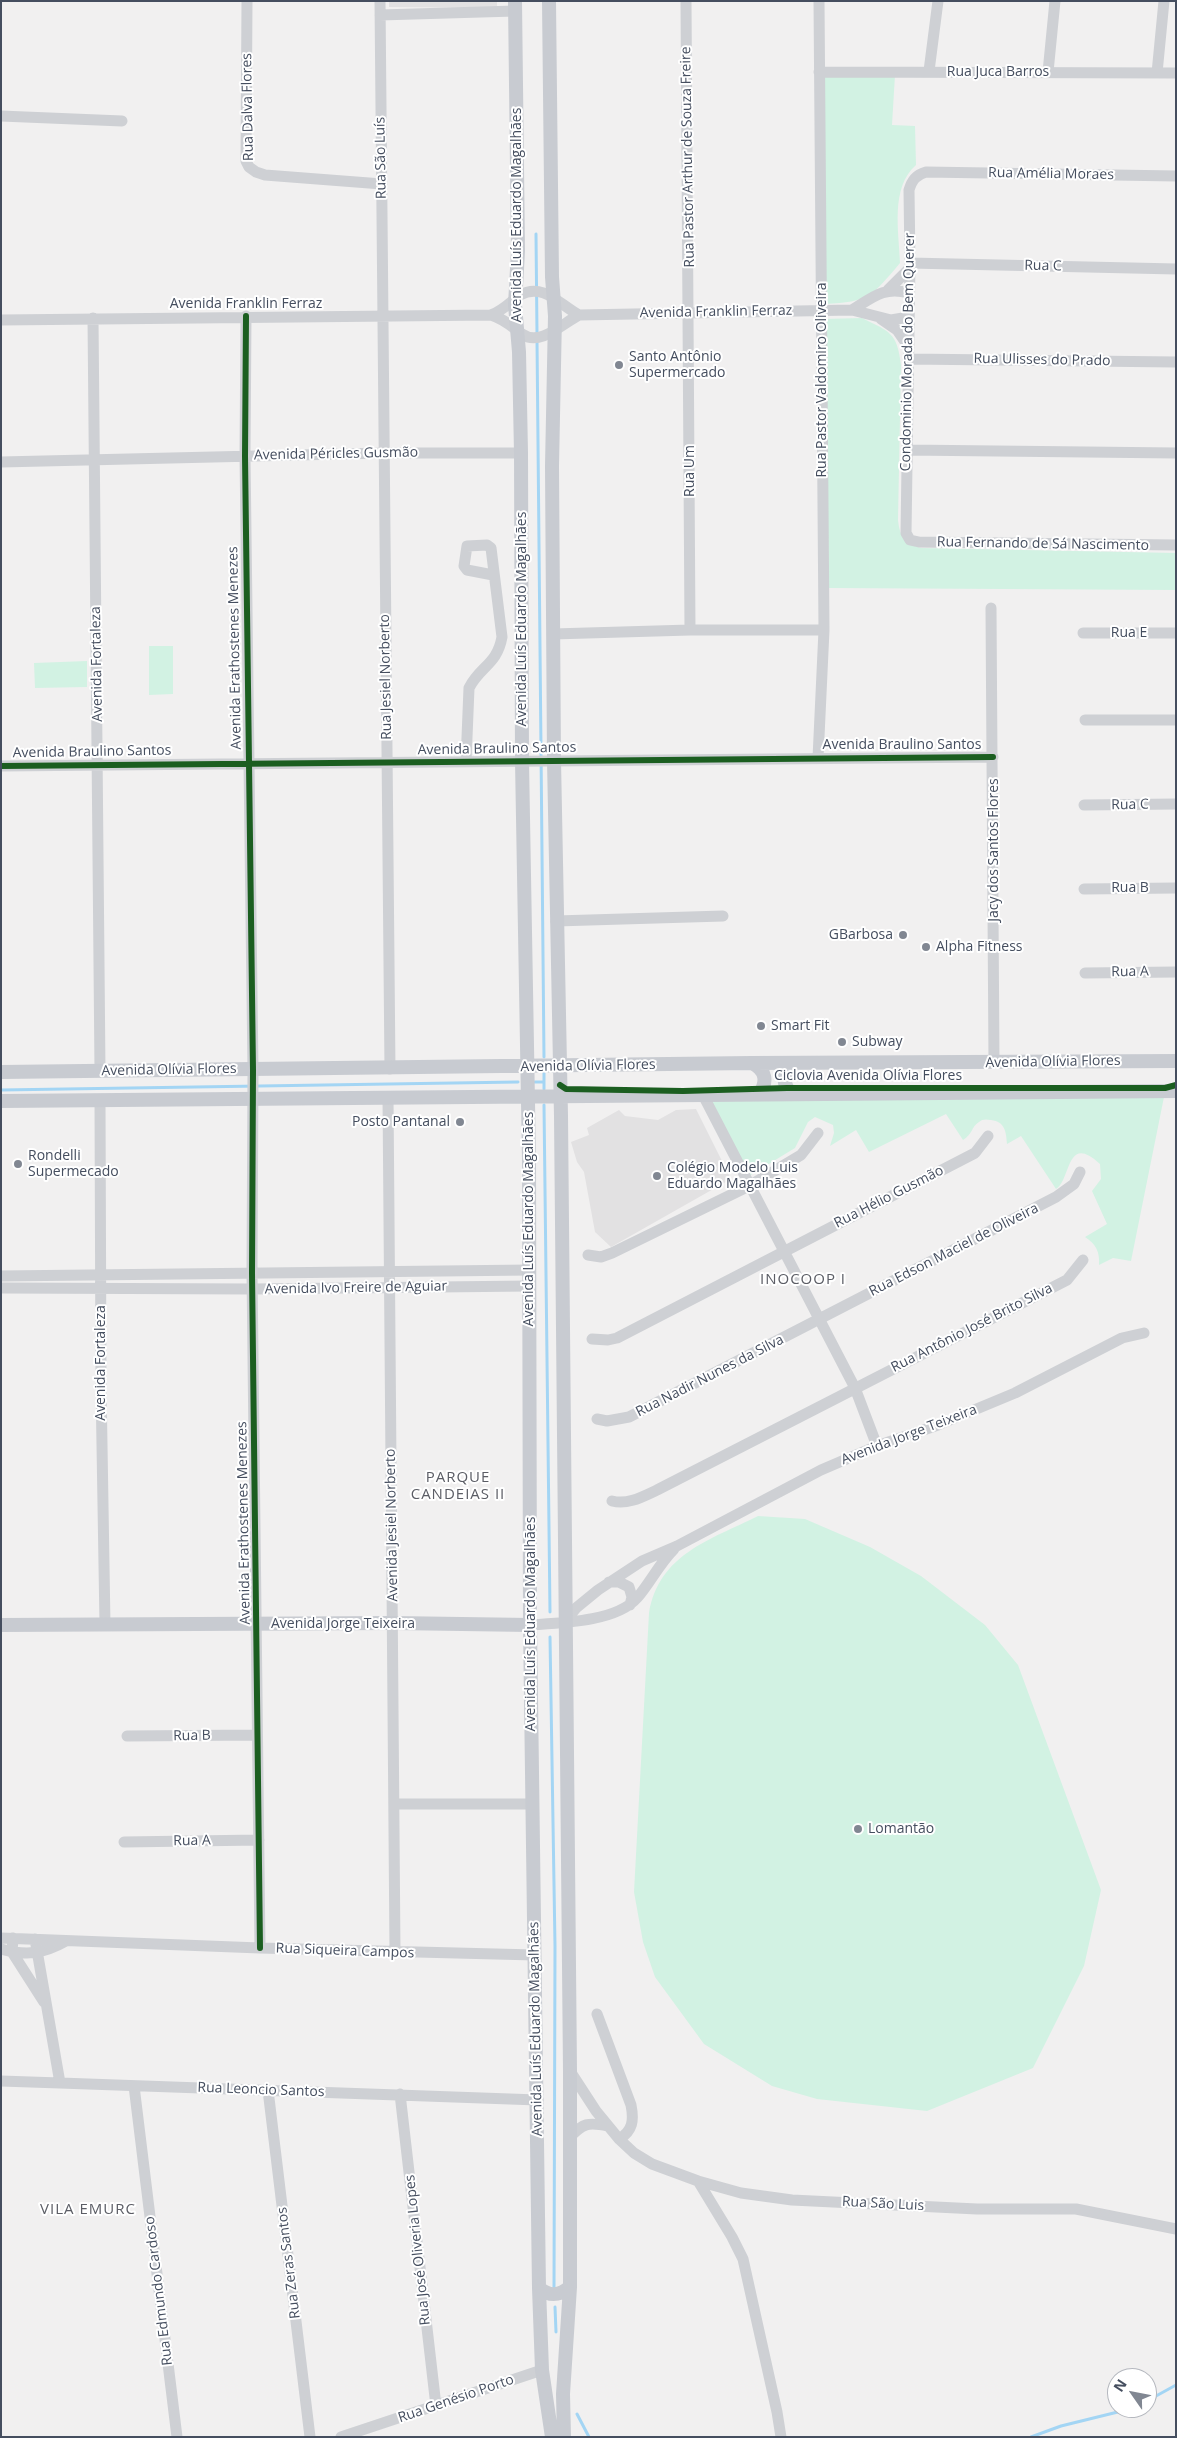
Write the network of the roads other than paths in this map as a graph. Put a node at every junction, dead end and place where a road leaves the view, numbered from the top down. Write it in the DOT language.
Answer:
graph roads {
  1 [pos="247,1"];
  2 [pos="380,1"];
  3 [pos="549,1"];
  4 [pos="686,1"];
  5 [pos="819,1"];
  6 [pos="938,1"];
  7 [pos="1054,1"];
  8 [pos="1164,1"];
  9 [pos="515,6"];
  10 [pos="380,15"];
  11 [pos="929,71"];
  12 [pos="819,72"];
  13 [pos="1048,72"];
  14 [pos="1157,73"];
  15 [pos="1176,73"];
  16 [pos="1,116"];
  17 [pos="122,120"];
  18 [pos="926,172"];
  19 [pos="1176,176"];
  20 [pos="382,184"];
  21 [pos="910,266"];
  22 [pos="1176,268"];
  23 [pos="888,290"];
  24 [pos="909,293"];
  25 [pos="550,295"];
  26 [pos="519,296"];
  27 [pos="852,310"];
  28 [pos="822,311"];
  29 [pos="689,312"];
  30 [pos="382,315"];
  31 [pos="492,315"];
  32 [pos="579,315"];
  33 [pos="246,316"];
  34 [pos="909,317"];
  35 [pos="93,318"];
  36 [pos="880,318"];
  37 [pos="1,320"];
  38 [pos="550,332"];
  39 [pos="522,333"];
  40 [pos="908,353"];
  41 [pos="1176,362"];
  42 [pos="907,450"];
  43 [pos="383,452"];
  44 [pos="521,453"];
  45 [pos="1176,453"];
  46 [pos="244,456"];
  47 [pos="96,459"];
  48 [pos="1,462"];
  49 [pos="910,540"];
  50 [pos="1176,545"];
  51 [pos="493,575"];
  52 [pos="991,608"];
  53 [pos="690,630"];
  54 [pos="824,630"];
  55 [pos="1176,633"];
  56 [pos="553,634"];
  57 [pos="1083,634"];
  58 [pos="1085,720"];
  59 [pos="1176,720"];
  60 [pos="993,757"];
  61 [pos="818,758"];
  62 [pos="550,761"];
  63 [pos="466,762"];
  64 [pos="526,762"];
  65 [pos="387,763"];
  66 [pos="99,764"];
  67 [pos="249,764"];
  68 [pos="1,766"];
  69 [pos="1176,804"];
  70 [pos="1084,805"];
  71 [pos="1176,888"];
  72 [pos="1084,889"];
  73 [pos="723,916"];
  74 [pos="556,921"];
  75 [pos="1176,972"];
  76 [pos="1085,973"];
  77 [pos="1176,1061"];
  78 [pos="752,1063"];
  79 [pos="794,1063"];
  80 [pos="994,1063"];
  81 [pos="559,1066"];
  82 [pos="527,1067"];
  83 [pos="390,1069"];
  84 [pos="253,1070"];
  85 [pos="100,1071"];
  86 [pos="1,1072"];
  87 [pos="1176,1091"];
  88 [pos="759,1094"];
  89 [pos="791,1094"];
  90 [pos="560,1095"];
  91 [pos="703,1095"];
  92 [pos="528,1096"];
  93 [pos="388,1097"];
  94 [pos="252,1098"];
  95 [pos="1,1101"];
  96 [pos="100,1101"];
  97 [pos="818,1132"];
  98 [pos="988,1136"];
  99 [pos="1080,1172"];
  100 [pos="749,1186"];
  101 [pos="784,1252"];
  102 [pos="588,1255"];
  103 [pos="1083,1260"];
  104 [pos="530,1270"];
  105 [pos="389,1271"];
  106 [pos="252,1273"];
  107 [pos="101,1274"];
  108 [pos="1,1276"];
  109 [pos="530,1286"];
  110 [pos="1,1288"];
  111 [pos="101,1288"];
  112 [pos="389,1288"];
  113 [pos="253,1289"];
  114 [pos="820,1319"];
  115 [pos="1144,1333"];
  116 [pos="592,1339"];
  117 [pos="855,1388"];
  118 [pos="597,1419"];
  119 [pos="877,1446"];
  120 [pos="612,1501"];
  121 [pos="677,1546"];
  122 [pos="609,1582"];
  123 [pos="630,1605"];
  124 [pos="568,1622"];
  125 [pos="393,1623"];
  126 [pos="258,1624"];
  127 [pos="1,1625"];
  128 [pos="106,1625"];
  129 [pos="530,1625"];
  130 [pos="257,1735"];
  131 [pos="127,1736"];
  132 [pos="395,1804"];
  133 [pos="532,1804"];
  134 [pos="259,1840"];
  135 [pos="124,1842"];
  136 [pos="1,1938"];
  137 [pos="14,1938"];
  138 [pos="35,1939"];
  139 [pos="66,1941"];
  140 [pos="260,1948"];
  141 [pos="6,1951"];
  142 [pos="395,1952"];
  143 [pos="39,1954"];
  144 [pos="535,1955"];
  145 [pos="47,2008"];
  146 [pos="597,2014"];
  147 [pos="570,2071"];
  148 [pos="1,2081"];
  149 [pos="60,2083"];
  150 [pos="134,2086"];
  151 [pos="268,2090"];
  152 [pos="400,2094"];
  153 [pos="538,2100"];
  154 [pos="608,2126"];
  155 [pos="569,2138"];
  156 [pos="619,2140"];
  157 [pos="698,2181"];
  158 [pos="1176,2229"];
  159 [pos="570,2287"];
  160 [pos="539,2288"];
  161 [pos="542,2370"];
  162 [pos="436,2406"];
  163 [pos="177,2437"];
  164 [pos="310,2437"];
  165 [pos="341,2437"];
  166 [pos="552,2437"];
  167 [pos="564,2437"];
  168 [pos="781,2437"];
  1 -- 20 [label="street, Rua Dalva Flores"];
  2 -- 10 [label="street, Rua São Luís"];
  3 -- 25 [label="main road"];
  4 -- 29 [label="street, Rua Pastor Arthur de Souza Freire"];
  5 -- 12 [label="street, Rua Pastor Valdomiro Oliveira"];
  6 -- 11 [label="street"];
  7 -- 13 [label="street"];
  8 -- 14 [label="street"];
  9 -- 10 [label="street"];
  9 -- 26 [label="main road, Avenida Luís Eduardo Magalhães"];
  10 -- 20 [label="street, Rua São Luís"];
  11 -- 12 [label="street, Rua Juca Barros"];
  11 -- 13 [label="street, Rua Juca Barros"];
  12 -- 28 [label="street, Rua Pastor Valdomiro Oliveira"];
  13 -- 14 [label="street, Rua Juca Barros"];
  14 -- 15 [label="street, Rua Juca Barros"];
  16 -- 17 [label="street"];
  18 -- 19 [label="street, Rua Amélia Moraes"];
  18 -- 21 [label="street, Condominio Morada do Bem Querer"];
  20 -- 30 [label="street, Rua São Luís"];
  21 -- 22 [label="street, Rua C"];
  21 -- 23 [label="street, Avenida Franklin Ferraz"];
  21 -- 24 [label="street, Condominio Morada do Bem Querer"];
  23 -- 24 [label="street"];
  23 -- 27 [label="street, Avenida Franklin Ferraz"];
  24 -- 34 [label="street, Condominio Morada do Bem Querer"];
  25 -- 26 [label="street"];
  25 -- 32 [label="street"];
  25 -- 38 [label="main road"];
  26 -- 31 [label="street"];
  26 -- 39 [label="main road, Avenida Luís Eduardo Magalhães"];
  27 -- 28 [label="street, Avenida Franklin Ferraz"];
  27 -- 36 [label="street, Avenida Franklin Ferraz"];
  28 -- 29 [label="street, Avenida Franklin Ferraz"];
  28 -- 54 [label="street, Rua Pastor Valdomiro Oliveira"];
  29 -- 32 [label="street, Avenida Franklin Ferraz"];
  29 -- 53 [label="street, Rua Um"];
  30 -- 31 [label="street, Avenida Franklin Ferraz"];
  30 -- 33 [label="street, Avenida Franklin Ferraz"];
  30 -- 43 [label="street, Rua Jesiel Norberto"];
  31 -- 39 [label="street"];
  32 -- 38 [label="street"];
  33 -- 35 [label="street, Avenida Franklin Ferraz"];
  33 -- 46 [label="street, Avenida Erathostenes Menezes"];
  34 -- 36 [label="street, Avenida Franklin Ferraz"];
  34 -- 40 [label="street, Condominio Morada do Bem Querer"];
  35 -- 37 [label="street, Avenida Franklin Ferraz"];
  35 -- 47 [label="street, Avenida Fortaleza"];
  36 -- 40 [label="street"];
  38 -- 39 [label="street"];
  38 -- 56 [label="main road"];
  39 -- 44 [label="main road, Avenida Luís Eduardo Magalhães"];
  40 -- 41 [label="street, Rua Ulisses do Prado"];
  40 -- 42 [label="street, Condominio Morada do Bem Querer"];
  42 -- 45 [label="street"];
  42 -- 49 [label="street, Condominio Morada do Bem Querer"];
  43 -- 44 [label="street, Avenida Péricles Gusmão"];
  43 -- 46 [label="street, Avenida Péricles Gusmão"];
  43 -- 65 [label="street, Rua Jesiel Norberto"];
  44 -- 64 [label="main road, Avenida Luís Eduardo Magalhães"];
  46 -- 47 [label="street, Avenida Péricles Gusmão"];
  46 -- 67 [label="street, Avenida Erathostenes Menezes"];
  47 -- 48 [label="street, Avenida Péricles Gusmão"];
  47 -- 66 [label="street, Avenida Fortaleza"];
  49 -- 50 [label="street, Rua Fernando de Sá Nascimento"];
  51 -- 63 [label="street"];
  52 -- 60 [label="street, Jacy dos Santos Flores"];
  53 -- 54 [label="street"];
  53 -- 56 [label="street"];
  54 -- 61 [label="street, Rua Pastor Valdomiro Oliveira"];
  55 -- 57 [label="street, Rua E"];
  56 -- 62 [label="main road"];
  58 -- 59 [label="street"];
  60 -- 61 [label="street, Avenida Braulino Santos"];
  60 -- 80 [label="street, Jacy dos Santos Flores"];
  61 -- 62 [label="street, Avenida Braulino Santos"];
  62 -- 64 [label="street, Avenida Braulino Santos"];
  62 -- 74 [label="main road"];
  63 -- 64 [label="street, Avenida Braulino Santos"];
  63 -- 65 [label="street, Avenida Braulino Santos"];
  64 -- 82 [label="main road, Avenida Luís Eduardo Magalhães"];
  65 -- 67 [label="street, Avenida Braulino Santos"];
  65 -- 83 [label="street, Rua Jesiel Norberto"];
  66 -- 67 [label="street, Avenida Braulino Santos"];
  66 -- 68 [label="street, Avenida Braulino Santos"];
  66 -- 85 [label="street, Avenida Fortaleza"];
  67 -- 84 [label="street, Avenida Erathostenes Menezes"];
  69 -- 70 [label="street, Rua C"];
  71 -- 72 [label="street, Rua B"];
  73 -- 74 [label="street"];
  74 -- 81 [label="main road"];
  75 -- 76 [label="street, Rua A"];
  77 -- 80 [label="main road, Avenida Olívia Flores"];
  78 -- 79 [label="main road, Avenida Olívia Flores"];
  78 -- 81 [label="main road, Avenida Olívia Flores"];
  78 -- 88 [label="main road"];
  79 -- 80 [label="main road, Avenida Olívia Flores"];
  79 -- 89 [label="main road"];
  81 -- 82 [label="main road, Avenida Olívia Flores"];
  81 -- 90 [label="main road"];
  82 -- 83 [label="main road, Avenida Olívia Flores"];
  82 -- 92 [label="main road, Avenida Luís Eduardo Magalhães"];
  83 -- 84 [label="main road, Avenida Olívia Flores"];
  84 -- 85 [label="main road, Avenida Olívia Flores"];
  84 -- 94 [label="street, Avenida Erathostenes Menezes"];
  85 -- 86 [label="main road, Avenida Olívia Flores"];
  87 -- 89 [label="main road, Avenida Olívia Flores"];
  88 -- 89 [label="main road, Avenida Olívia Flores"];
  88 -- 91 [label="main road, Avenida Olívia Flores"];
  90 -- 91 [label="main road, Avenida Olívia Flores"];
  90 -- 92 [label="main road, Avenida Olívia Flores"];
  90 -- 124 [label="main road"];
  91 -- 100 [label="street"];
  92 -- 93 [label="main road, Avenida Olívia Flores"];
  92 -- 104 [label="main road, Avenida Luís Eduardo Magalhães"];
  93 -- 94 [label="main road, Avenida Olívia Flores"];
  93 -- 105 [label="street, Avenida Jesiel Norberto"];
  94 -- 96 [label="main road, Avenida Olívia Flores"];
  94 -- 106 [label="street, Avenida Erathostenes Menezes"];
  95 -- 96 [label="main road, Avenida Olívia Flores"];
  96 -- 107 [label="street, Avenida Fortaleza"];
  97 -- 100 [label="street"];
  98 -- 101 [label="street, Rua Hélio Gusmão"];
  99 -- 114 [label="street, Rua Edson Maciel de Oliveira"];
  100 -- 101 [label="street"];
  100 -- 102 [label="street"];
  101 -- 114 [label="street"];
  101 -- 116 [label="street, Rua Hélio Gusmão"];
  103 -- 117 [label="street, Rua Antônio José Brito Silva"];
  104 -- 105 [label="street, Avenida Ivo Freire de Aguiar"];
  104 -- 109 [label="main road, Avenida Luís Eduardo Magalhães"];
  105 -- 106 [label="street, Avenida Ivo Freire de Aguiar"];
  105 -- 112 [label="street, Avenida Jesiel Norberto"];
  106 -- 107 [label="street, Avenida Ivo Freire de Aguiar"];
  106 -- 113 [label="street, Avenida Erathostenes Menezes"];
  107 -- 108 [label="street, Avenida Ivo Freire de Aguiar"];
  107 -- 111 [label="street, Avenida Fortaleza"];
  109 -- 112 [label="street, Avenida Ivo Freire de Aguiar"];
  109 -- 129 [label="main road, Avenida Luís Eduardo Magalhães"];
  110 -- 111 [label="street, Avenida Ivo Freire de Aguiar"];
  111 -- 113 [label="street, Avenida Ivo Freire de Aguiar"];
  111 -- 128 [label="street, Avenida Fortaleza"];
  112 -- 113 [label="street, Avenida Ivo Freire de Aguiar"];
  112 -- 125 [label="street, Avenida Jesiel Norberto"];
  113 -- 126 [label="street, Avenida Erathostenes Menezes"];
  114 -- 117 [label="street"];
  114 -- 118 [label="street, Rua Nadir Nunes da Silva"];
  115 -- 119 [label="street, Avenida Jorge Teixeira"];
  117 -- 119 [label="street"];
  117 -- 120 [label="street, Rua Antônio José Brito Silva"];
  119 -- 121 [label="street, Avenida Jorge Teixeira"];
  121 -- 122 [label="street, Avenida Jorge Teixeira"];
  121 -- 123 [label="street, Avenida Jorge Teixeira"];
  122 -- 123 [label="street"];
  122 -- 124 [label="street, Avenida Jorge Teixeira"];
  123 -- 124 [label="street, Avenida Jorge Teixeira"];
  124 -- 129 [label="street, Avenida Jorge Teixeira"];
  124 -- 147 [label="main road"];
  125 -- 126 [label="main road, Avenida Jorge Teixeira"];
  125 -- 129 [label="main road, Avenida Jorge Teixeira"];
  125 -- 132 [label="street, Avenida Jesiel Norberto"];
  126 -- 128 [label="main road, Avenida Jorge Teixeira"];
  126 -- 130 [label="street, Avenida Erathostenes Menezes"];
  127 -- 128 [label="main road, Avenida Jorge Teixeira"];
  129 -- 133 [label="main road, Avenida Luís Eduardo Magalhães"];
  130 -- 131 [label="street, Rua B"];
  130 -- 134 [label="street, Avenida Erathostenes Menezes"];
  132 -- 133 [label="street"];
  132 -- 142 [label="street, Avenida Jesiel Norberto"];
  133 -- 144 [label="main road, Avenida Luís Eduardo Magalhães"];
  134 -- 135 [label="street, Rua A"];
  134 -- 140 [label="street, Avenida Erathostenes Menezes"];
  136 -- 137 [label="street, Rua Siqueira Campos"];
  137 -- 138 [label="street, Rua Siqueira Campos"];
  137 -- 141 [label="street"];
  138 -- 139 [label="street, Rua Siqueira Campos"];
  138 -- 143 [label="street"];
  139 -- 140 [label="street, Rua Siqueira Campos"];
  139 -- 143 [label="street, Rua Siqueira Campos"];
  140 -- 142 [label="street, Rua Siqueira Campos"];
  141 -- 143 [label="street, Rua Siqueira Campos"];
  141 -- 145 [label="street"];
  142 -- 144 [label="street, Rua Siqueira Campos"];
  143 -- 145 [label="street"];
  144 -- 153 [label="main road, Avenida Luís Eduardo Magalhães"];
  145 -- 149 [label="street"];
  146 -- 156 [label="street"];
  147 -- 154 [label="street, Rua São Luis"];
  147 -- 155 [label="main road"];
  148 -- 149 [label="street, Rua Leoncio Santos"];
  149 -- 150 [label="street, Rua Leoncio Santos"];
  150 -- 151 [label="street, Rua Leoncio Santos"];
  150 -- 163 [label="street, Rua Edmundo Cardoso"];
  151 -- 152 [label="street, Rua Leoncio Santos"];
  151 -- 164 [label="street, Rua Zeras Santos"];
  152 -- 153 [label="street, Rua Leoncio Santos"];
  152 -- 162 [label="street, Rua José Oliveria Lopes"];
  153 -- 160 [label="main road, Avenida Luís Eduardo Magalhães"];
  154 -- 155 [label="street"];
  154 -- 156 [label="street, Rua São Luis"];
  155 -- 159 [label="main road"];
  156 -- 157 [label="street, Rua São Luis"];
  157 -- 158 [label="street, Rua São Luis"];
  157 -- 168 [label="street"];
  159 -- 160 [label="main road"];
  159 -- 167 [label="main road"];
  160 -- 161 [label="main road, Avenida Luís Eduardo Magalhães"];
  161 -- 162 [label="street, Rua Genésio Porto"];
  161 -- 166 [label="main road, Avenida Luís Eduardo Magalhães"];
  162 -- 165 [label="street, Rua Genésio Porto"];
}
